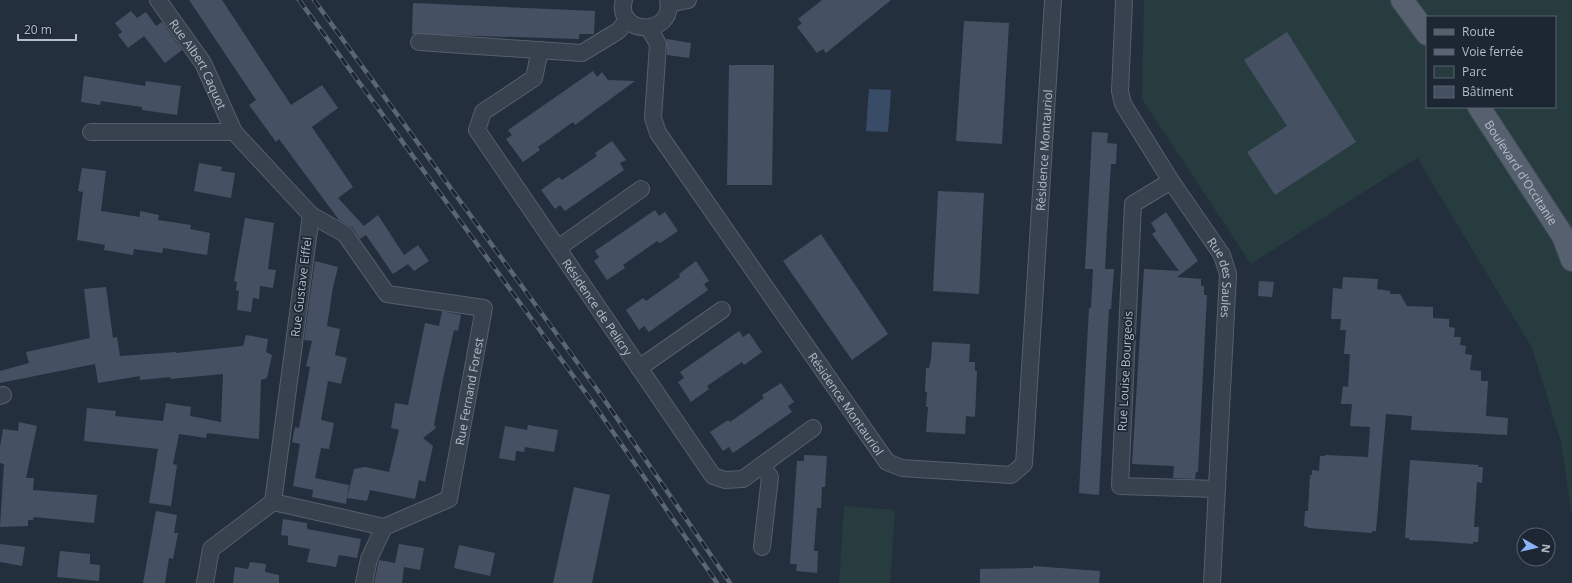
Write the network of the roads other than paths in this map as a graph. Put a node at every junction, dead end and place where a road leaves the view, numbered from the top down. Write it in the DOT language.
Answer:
graph roads {
  1 [pos="158,0"];
  2 [pos="624,0"];
  3 [pos="688,0"];
  4 [pos="1053,0"];
  5 [pos="1124,0"];
  6 [pos="1402,0"];
  7 [pos="668,2"];
  8 [pos="628,20"];
  9 [pos="649,28"];
  10 [pos="1426,33"];
  11 [pos="420,42"];
  12 [pos="540,50"];
  13 [pos="1480,108"];
  14 [pos="91,132"];
  15 [pos="234,132"];
  16 [pos="1171,181"];
  17 [pos="641,189"];
  18 [pos="310,215"];
  19 [pos="558,248"];
  20 [pos="1572,260"];
  21 [pos="722,310"];
  22 [pos="639,368"];
  23 [pos="813,428"];
  24 [pos="762,465"];
  25 [pos="1217,489"];
  26 [pos="273,502"];
  27 [pos="384,528"];
  28 [pos="762,547"];
  29 [pos="205,583"];
  30 [pos="364,583"];
  31 [pos="1212,583"];
  1 -- 15 [label="street, Rue Albert Caquot"];
  2 -- 8 [label="street"];
  3 -- 7 [label="street"];
  4 -- 9 [label="street, Résidence Montauriol"];
  5 -- 16 [label="street, Rue des Saules"];
  6 -- 10 [label="main road"];
  7 -- 9 [label="street"];
  8 -- 9 [label="street"];
  8 -- 12 [label="street"];
  11 -- 12 [label="street"];
  12 -- 19 [label="street, Résidence de Pelicry"];
  13 -- 20 [label="main road, Boulevard d'Occitanie"];
  14 -- 15 [label="street"];
  15 -- 18 [label="street"];
  16 -- 25 [label="street, Rue des Saules"];
  16 -- 25 [label="street, Rue Louise Bourgeois"];
  17 -- 19 [label="street"];
  18 -- 26 [label="street, Rue Gustave Eiffel"];
  18 -- 27 [label="street, Rue Fernand Forest"];
  19 -- 22 [label="street, Résidence de Pelicry"];
  21 -- 22 [label="street"];
  22 -- 24 [label="street, Résidence de Pelicry"];
  23 -- 24 [label="street, Résidence de Pelicry"];
  24 -- 28 [label="street"];
  25 -- 31 [label="street, Rue des Saules"];
  26 -- 27 [label="street"];
  26 -- 29 [label="street"];
  27 -- 30 [label="street"];
}
